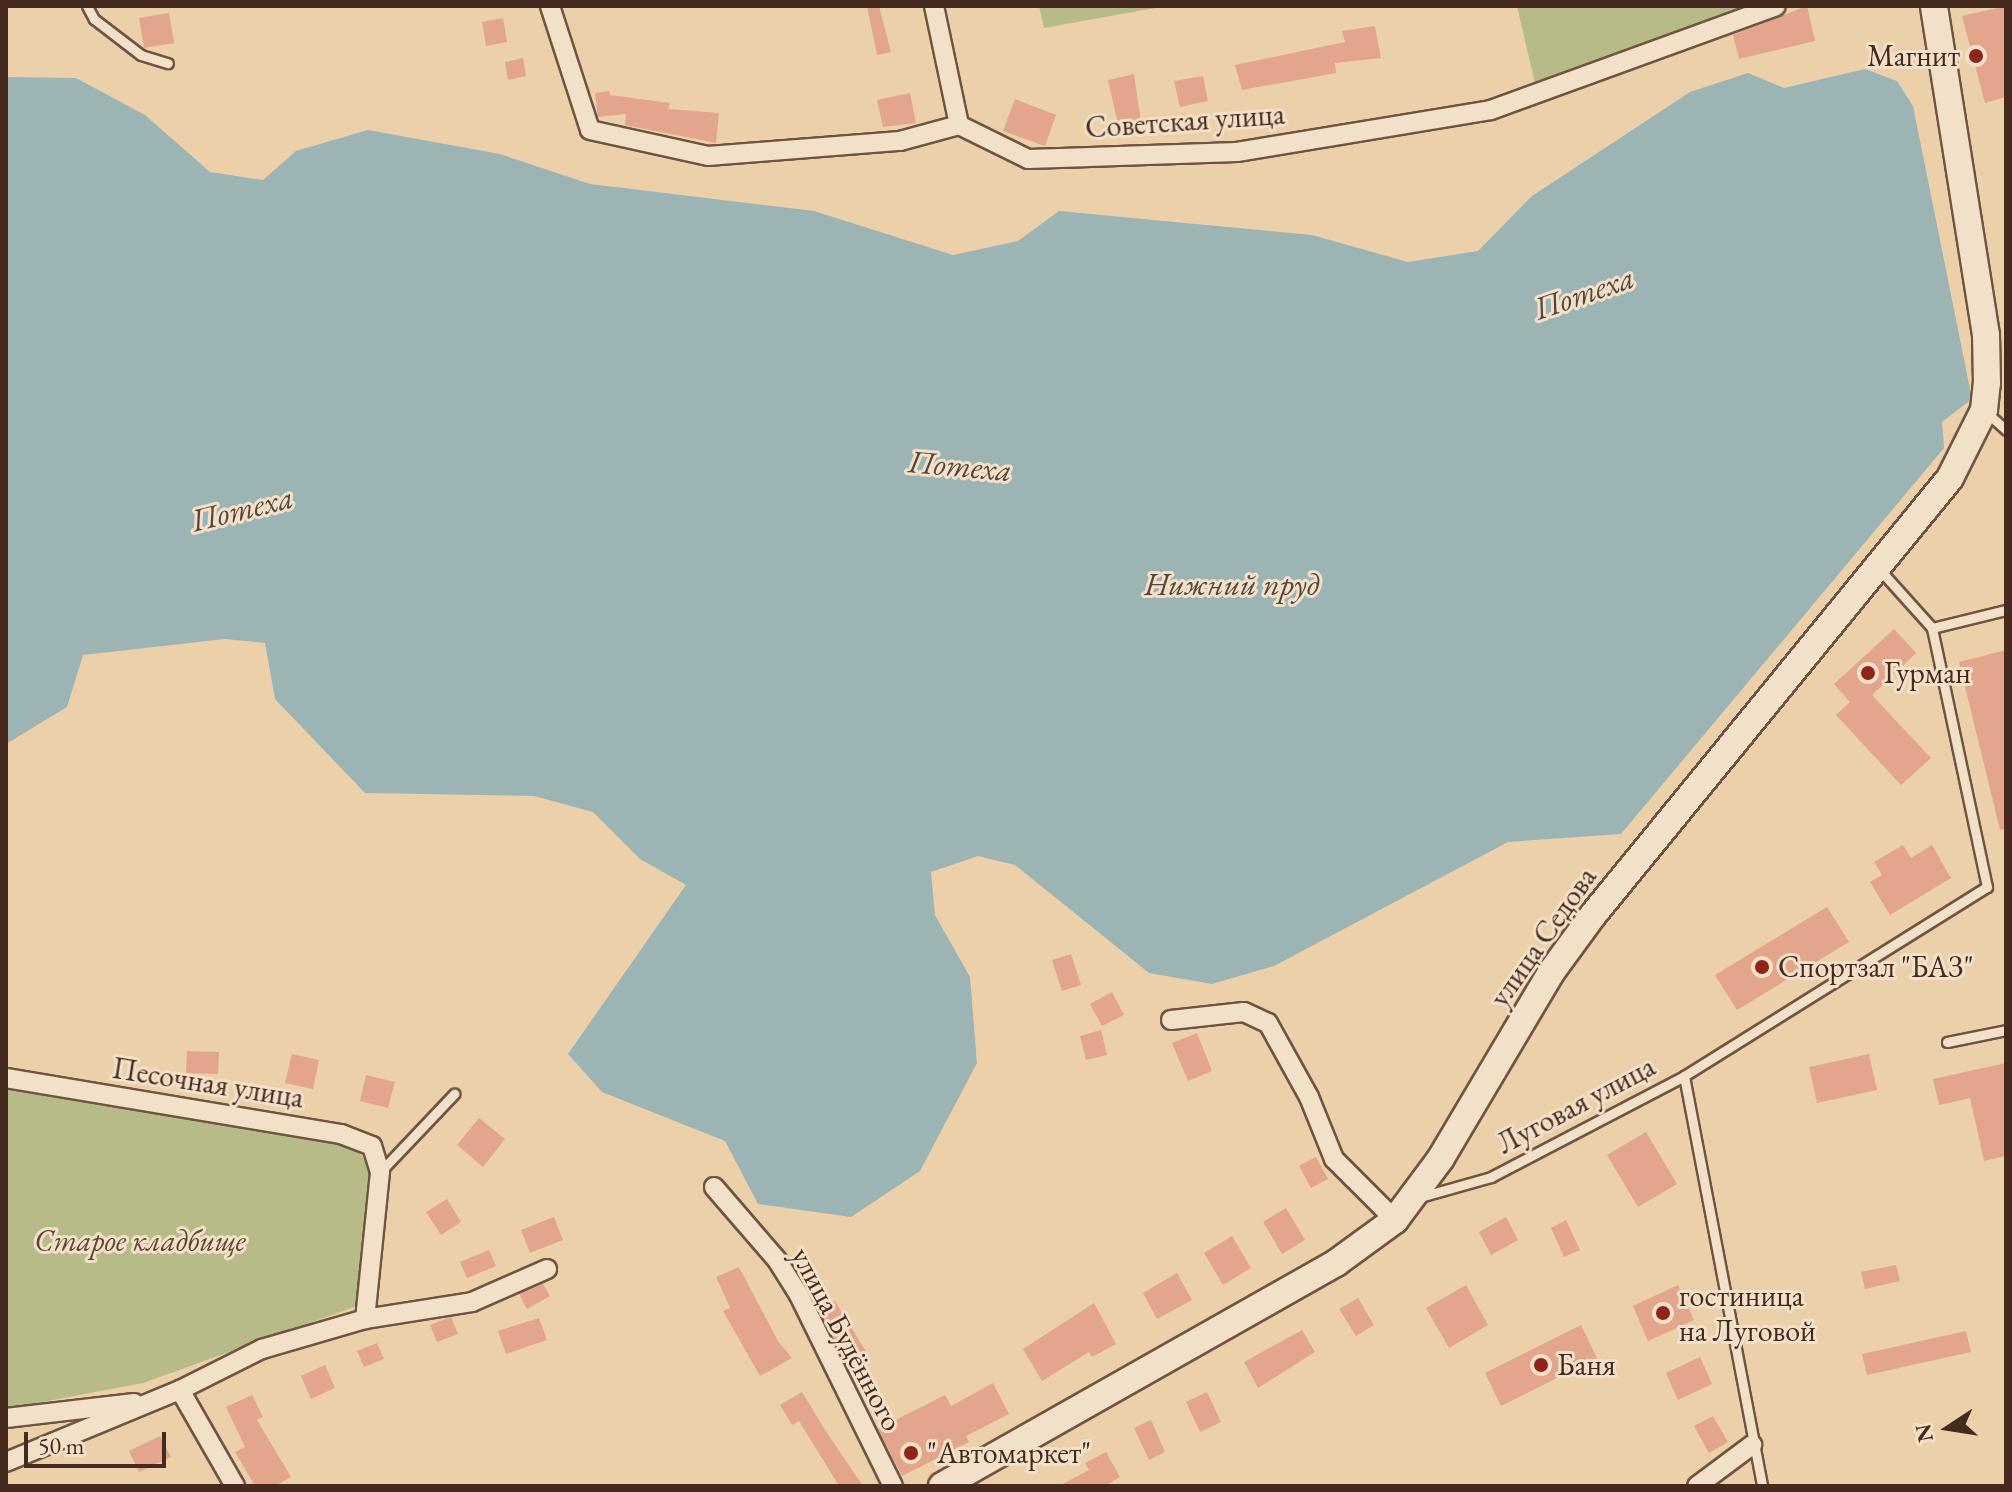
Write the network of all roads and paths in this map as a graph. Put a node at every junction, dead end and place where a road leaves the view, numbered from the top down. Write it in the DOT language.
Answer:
graph roads {
  1 [pos="87,6"];
  2 [pos="550,6"];
  3 [pos="934,6"];
  4 [pos="1776,6"];
  5 [pos="1934,6"];
  6 [pos="168,63"];
  7 [pos="959,125"];
  8 [pos="1984,410"];
  9 [pos="2006,430"];
  10 [pos="1880,569"];
  11 [pos="2006,610"];
  12 [pos="1932,628"];
  13 [pos="1171,1020"];
  14 [pos="2006,1030"];
  15 [pos="1947,1042"];
  16 [pos="1684,1076"];
  17 [pos="6,1078"];
  18 [pos="454,1094"];
  19 [pos="380,1172"];
  20 [pos="714,1187"];
  21 [pos="1413,1199"];
  22 [pos="1395,1220"];
  23 [pos="547,1269"];
  24 [pos="365,1319"];
  25 [pos="180,1390"];
  26 [pos="149,1402"];
  27 [pos="6,1418"];
  28 [pos="1752,1445"];
  29 [pos="6,1462"];
  30 [pos="235,1486"];
  31 [pos="893,1486"];
  32 [pos="942,1486"];
  33 [pos="1697,1486"];
  34 [pos="1762,1486"];
  1 -- 6 [label="lane"];
  2 -- 7 [label="street"];
  3 -- 7 [label="street"];
  4 -- 7 [label="street, Советская улица"];
  5 -- 8 [label="main road, улица Седова"];
  8 -- 9 [label="lane"];
  8 -- 10 [label="main road, улица Седова"];
  10 -- 12 [label="lane"];
  10 -- 21 [label="main road, улица Седова"];
  11 -- 12 [label="lane"];
  12 -- 16 [label="lane"];
  13 -- 22 [label="street"];
  14 -- 15 [label="lane"];
  16 -- 21 [label="lane, Луговая улица"];
  16 -- 28 [label="lane, Луговая улица"];
  17 -- 19 [label="street, Песочная улица"];
  18 -- 19 [label="lane"];
  19 -- 24 [label="street"];
  20 -- 31 [label="street, улица Будённого"];
  21 -- 22 [label="main road, улица Седова"];
  22 -- 32 [label="main road, улица Седова"];
  23 -- 24 [label="street"];
  24 -- 25 [label="street"];
  25 -- 26 [label="street"];
  25 -- 30 [label="street"];
  26 -- 27 [label="street"];
  26 -- 29 [label="street"];
  28 -- 33 [label="street"];
  28 -- 34 [label="lane, Луговая улица"];
}
